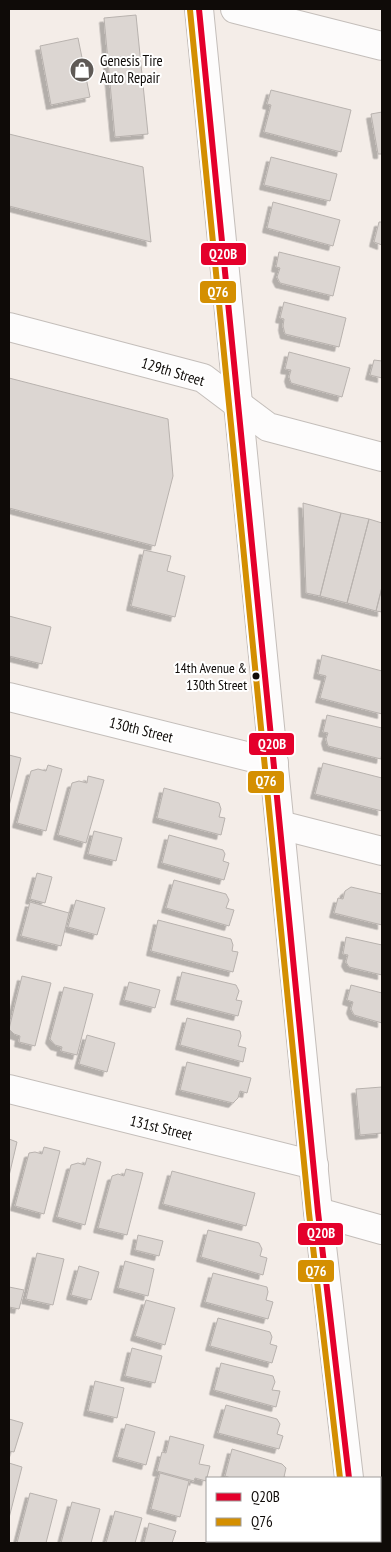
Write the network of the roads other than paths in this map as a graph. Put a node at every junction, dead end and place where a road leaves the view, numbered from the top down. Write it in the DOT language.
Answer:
graph roads {
  1 [pos="199,9"];
  2 [pos="235,9"];
  3 [pos="382,46"];
  4 [pos="9,327"];
  5 [pos="238,404"];
  6 [pos="382,457"];
  7 [pos="9,697"];
  8 [pos="274,763"];
  9 [pos="280,825"];
  10 [pos="382,851"];
  11 [pos="9,1089"];
  12 [pos="314,1165"];
  13 [pos="318,1212"];
  14 [pos="382,1230"];
  15 [pos="349,1477"];
  1 -- 5 [label="street"];
  2 -- 3 [label="street"];
  4 -- 5 [label="street, 129th Street"];
  5 -- 6 [label="street, 129th Street"];
  5 -- 8 [label="street"];
  7 -- 8 [label="street, 130th Street"];
  8 -- 9 [label="street"];
  9 -- 10 [label="street"];
  9 -- 12 [label="street"];
  11 -- 12 [label="street, 131st Street"];
  12 -- 13 [label="street"];
  13 -- 14 [label="street"];
  13 -- 15 [label="street"];
}
